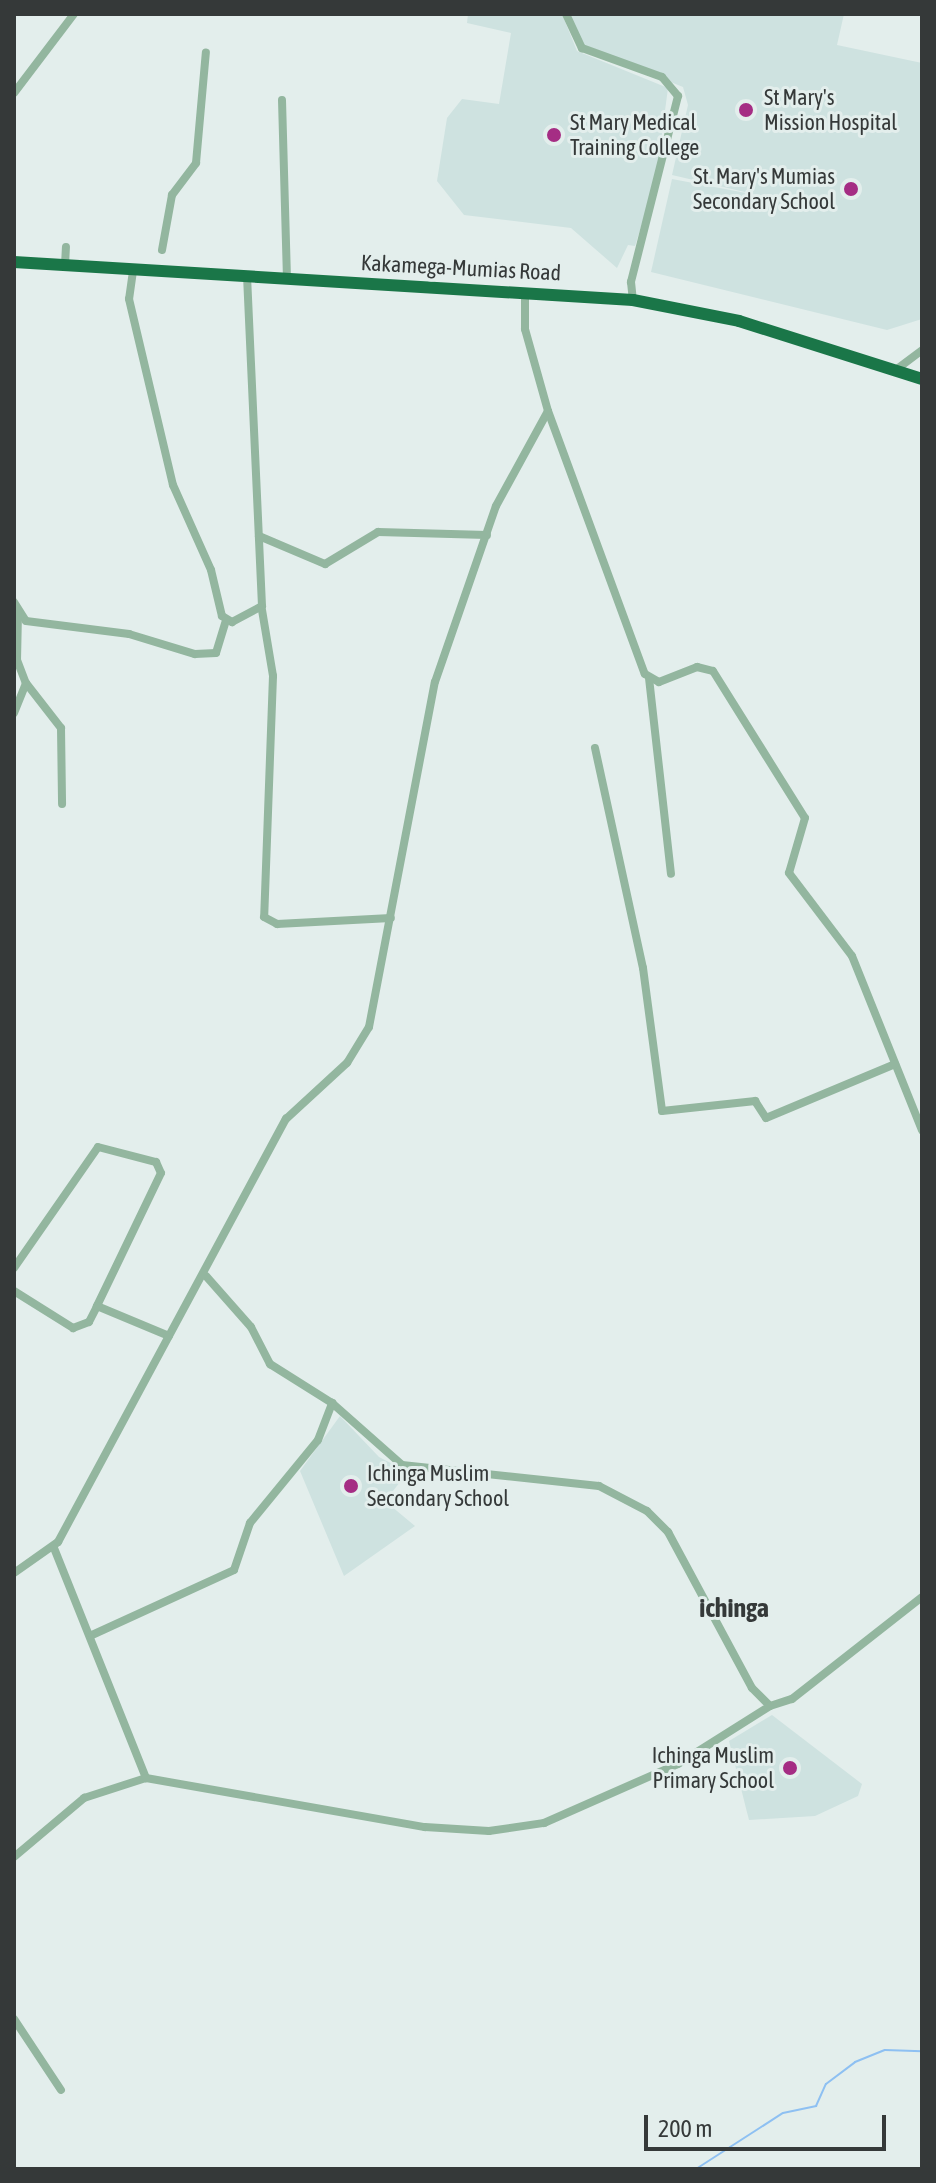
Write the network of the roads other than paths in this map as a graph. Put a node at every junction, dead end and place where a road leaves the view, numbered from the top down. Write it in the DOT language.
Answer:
graph roads {
  1 [pos="74,14"];
  2 [pos="566,14"];
  3 [pos="206,52"];
  4 [pos="14,93"];
  5 [pos="282,100"];
  6 [pos="66,247"];
  7 [pos="162,250"];
  8 [pos="14,262"];
  9 [pos="65,265"];
  10 [pos="133,271"];
  11 [pos="247,278"];
  12 [pos="287,280"];
  13 [pos="525,291"];
  14 [pos="633,300"];
  15 [pos="922,350"];
  16 [pos="897,369"];
  17 [pos="922,376"];
  18 [pos="548,411"];
  19 [pos="487,535"];
  20 [pos="259,536"];
  21 [pos="16,605"];
  22 [pos="262,610"];
  23 [pos="226,621"];
  24 [pos="649,678"];
  25 [pos="26,683"];
  26 [pos="14,713"];
  27 [pos="595,748"];
  28 [pos="62,804"];
  29 [pos="671,874"];
  30 [pos="391,918"];
  31 [pos="895,1064"];
  32 [pos="922,1130"];
  33 [pos="14,1268"];
  34 [pos="206,1276"];
  35 [pos="14,1291"];
  36 [pos="97,1306"];
  37 [pos="169,1336"];
  38 [pos="332,1403"];
  39 [pos="54,1548"];
  40 [pos="14,1573"];
  41 [pos="922,1597"];
  42 [pos="92,1635"];
  43 [pos="770,1706"];
  44 [pos="146,1778"];
  45 [pos="14,1857"];
  46 [pos="14,2019"];
  47 [pos="61,2090"];
  1 -- 4 [label="street"];
  2 -- 14 [label="street"];
  3 -- 7 [label="street"];
  5 -- 12 [label="street"];
  6 -- 9 [label="street"];
  8 -- 9 [label="highway, Kakamega-Mumias Road"];
  9 -- 10 [label="highway, Kakamega-Mumias Road"];
  10 -- 11 [label="highway, Kakamega-Mumias Road"];
  10 -- 23 [label="street"];
  11 -- 12 [label="highway, Kakamega-Mumias Road"];
  11 -- 20 [label="street"];
  12 -- 13 [label="highway, Kakamega-Mumias Road"];
  13 -- 14 [label="highway, Kakamega-Mumias Road"];
  13 -- 18 [label="street"];
  14 -- 16 [label="highway, Kakamega-Mumias Road"];
  15 -- 16 [label="street"];
  16 -- 17 [label="highway, Kakamega-Mumias Road"];
  18 -- 19 [label="street"];
  18 -- 24 [label="street"];
  19 -- 20 [label="street"];
  19 -- 30 [label="street"];
  20 -- 22 [label="street"];
  21 -- 23 [label="street"];
  21 -- 25 [label="street"];
  22 -- 23 [label="street"];
  22 -- 30 [label="street"];
  24 -- 29 [label="street"];
  24 -- 31 [label="street"];
  25 -- 26 [label="street"];
  25 -- 28 [label="street"];
  27 -- 31 [label="street"];
  30 -- 34 [label="street"];
  31 -- 32 [label="street"];
  33 -- 36 [label="street"];
  34 -- 37 [label="street"];
  34 -- 38 [label="street"];
  35 -- 36 [label="street"];
  36 -- 37 [label="street"];
  37 -- 39 [label="street"];
  38 -- 42 [label="street"];
  38 -- 43 [label="street"];
  39 -- 40 [label="street"];
  39 -- 42 [label="street"];
  41 -- 43 [label="street"];
  42 -- 44 [label="street"];
  43 -- 44 [label="street"];
  44 -- 45 [label="street"];
  46 -- 47 [label="street"];
}
